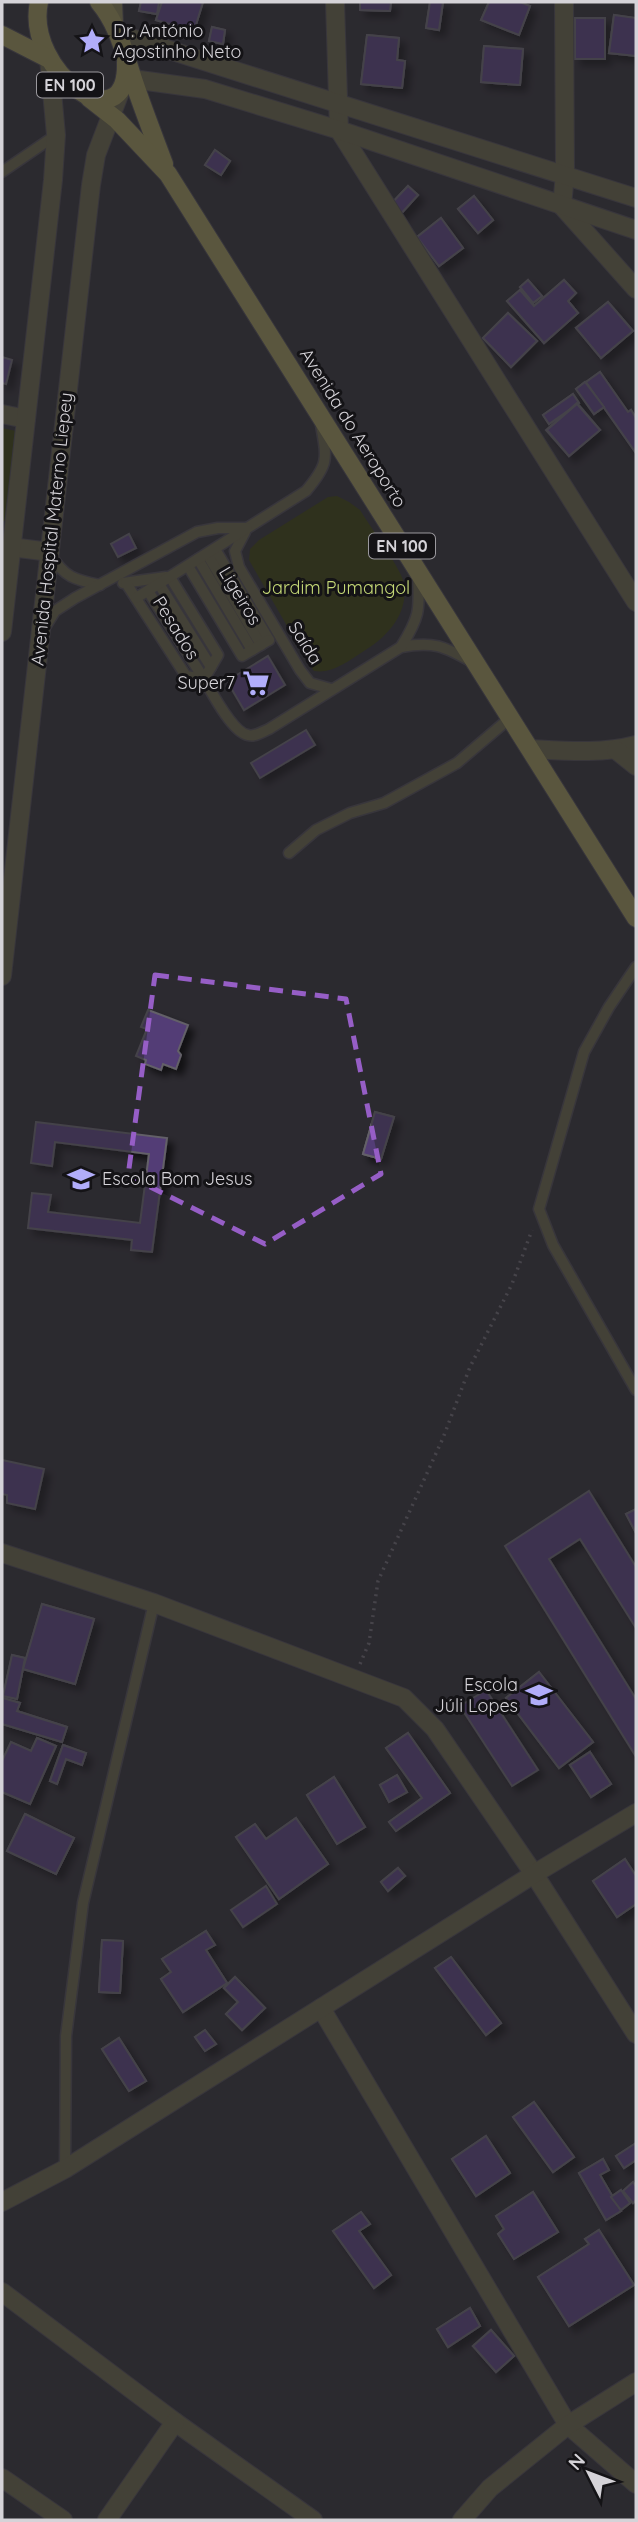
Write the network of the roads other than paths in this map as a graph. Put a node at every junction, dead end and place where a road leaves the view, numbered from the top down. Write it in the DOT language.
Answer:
graph roads {
  1 [pos="31,2"];
  2 [pos="39,2"];
  3 [pos="99,2"];
  4 [pos="113,2"];
  5 [pos="335,2"];
  6 [pos="564,2"];
  7 [pos="37,20"];
  8 [pos="117,29"];
  9 [pos="2,35"];
  10 [pos="49,59"];
  11 [pos="127,81"];
  12 [pos="89,98"];
  13 [pos="339,103"];
  14 [pos="111,115"];
  15 [pos="338,130"];
  16 [pos="56,135"];
  17 [pos="2,172"];
  18 [pos="168,174"];
  19 [pos="565,174"];
  20 [pos="636,198"];
  21 [pos="562,206"];
  22 [pos="636,230"];
  23 [pos="636,289"];
  24 [pos="2,414"];
  25 [pos="320,415"];
  26 [pos="26,419"];
  27 [pos="248,528"];
  28 [pos="7,546"];
  29 [pos="50,552"];
  30 [pos="202,557"];
  31 [pos="418,571"];
  32 [pos="170,577"];
  33 [pos="126,583"];
  34 [pos="159,584"];
  35 [pos="99,585"];
  36 [pos="148,591"];
  37 [pos="136,598"];
  38 [pos="636,602"];
  39 [pos="2,632"];
  40 [pos="40,636"];
  41 [pos="256,647"];
  42 [pos="401,647"];
  43 [pos="286,648"];
  44 [pos="478,665"];
  45 [pos="211,667"];
  46 [pos="204,679"];
  47 [pos="331,690"];
  48 [pos="511,716"];
  49 [pos="636,744"];
  50 [pos="531,749"];
  51 [pos="617,750"];
  52 [pos="636,766"];
  53 [pos="289,853"];
  54 [pos="636,918"];
  55 [pos="636,967"];
  56 [pos="2,976"];
  57 [pos="636,1390"];
  58 [pos="2,1552"];
  59 [pos="154,1602"];
  60 [pos="636,1813"];
  61 [pos="534,1874"];
  62 [pos="321,2008"];
  63 [pos="636,2034"];
  64 [pos="65,2169"];
  65 [pos="2,2202"];
  66 [pos="2,2292"];
  67 [pos="636,2382"];
  68 [pos="174,2423"];
  69 [pos="568,2425"];
  70 [pos="2,2478"];
  71 [pos="636,2484"];
  72 [pos="464,2517"];
  73 [pos="63,2520"];
  74 [pos="107,2520"];
  75 [pos="313,2520"];
  76 [pos="446,2520"];
  1 -- 7 [label="street"];
  2 -- 7 [label="main road, EN 100"];
  3 -- 8 [label="main road, EN 100"];
  4 -- 8 [label="street"];
  5 -- 13 [label="street"];
  6 -- 19 [label="street"];
  7 -- 10 [label="main road, EN 100"];
  8 -- 11 [label="main road, EN 100"];
  8 -- 13 [label="street"];
  9 -- 10 [label="main road, EN 100"];
  10 -- 12 [label="main road, EN 100"];
  10 -- 16 [label="street"];
  11 -- 12 [label="main road, EN 100"];
  11 -- 14 [label="street, Avenida Hospital Materno Liepey"];
  11 -- 15 [label="street"];
  11 -- 18 [label="main road, EN 100"];
  12 -- 14 [label="main road, EN 100"];
  13 -- 15 [label="street"];
  13 -- 19 [label="street"];
  14 -- 18 [label="main road, EN 100"];
  14 -- 29 [label="street, Avenida Hospital Materno Liepey"];
  15 -- 21 [label="street"];
  15 -- 38 [label="street"];
  16 -- 17 [label="lane"];
  16 -- 26 [label="street"];
  18 -- 25 [label="main road, Avenida do Aeroporto / EN 100"];
  19 -- 20 [label="street"];
  19 -- 21 [label="street"];
  21 -- 22 [label="street"];
  21 -- 23 [label="street"];
  24 -- 26 [label="street"];
  25 -- 27 [label="lane"];
  25 -- 31 [label="main road, Avenida do Aeroporto / EN 100"];
  26 -- 28 [label="street"];
  27 -- 30 [label="lane"];
  27 -- 35 [label="lane"];
  27 -- 43 [label="lane, Saída"];
  28 -- 29 [label="street"];
  28 -- 39 [label="street"];
  29 -- 35 [label="lane"];
  29 -- 40 [label="street, Avenida Hospital Materno Liepey"];
  30 -- 32 [label="lane"];
  30 -- 41 [label="lane, Ligeiros"];
  30 -- 41 [label="lane, Ligeiros"];
  31 -- 42 [label="lane"];
  31 -- 44 [label="main road, Avenida do Aeroporto / EN 100"];
  32 -- 33 [label="lane"];
  32 -- 34 [label="lane"];
  32 -- 45 [label="lane, Pesados"];
  33 -- 35 [label="lane"];
  33 -- 37 [label="lane, Pesados"];
  34 -- 36 [label="lane"];
  34 -- 45 [label="lane, Pesados"];
  35 -- 40 [label="lane"];
  36 -- 37 [label="lane"];
  36 -- 46 [label="lane, Pesados"];
  37 -- 46 [label="lane, Pesados"];
  40 -- 56 [label="street, Avenida Hospital Materno Liepey"];
  41 -- 43 [label="lane"];
  42 -- 44 [label="lane"];
  42 -- 47 [label="lane"];
  43 -- 47 [label="lane, Saída"];
  44 -- 48 [label="main road, Avenida do Aeroporto / EN 100"];
  45 -- 46 [label="lane, Pesados"];
  46 -- 47 [label="lane, Pesados"];
  48 -- 50 [label="main road, Avenida do Aeroporto / EN 100"];
  48 -- 53 [label="lane"];
  49 -- 51 [label="street"];
  50 -- 51 [label="street"];
  50 -- 54 [label="main road, Avenida do Aeroporto / EN 100"];
  51 -- 52 [label="street"];
  55 -- 57 [label="lane"];
  58 -- 59 [label="street"];
  59 -- 61 [label="street"];
  59 -- 64 [label="lane"];
  60 -- 61 [label="street"];
  61 -- 62 [label="street"];
  61 -- 63 [label="street"];
  62 -- 64 [label="street"];
  62 -- 69 [label="street"];
  64 -- 65 [label="street"];
  66 -- 68 [label="street"];
  67 -- 69 [label="street"];
  68 -- 74 [label="street"];
  68 -- 75 [label="street"];
  69 -- 71 [label="street"];
  69 -- 72 [label="street"];
  70 -- 73 [label="street"];
  72 -- 76 [label="street"];
}
